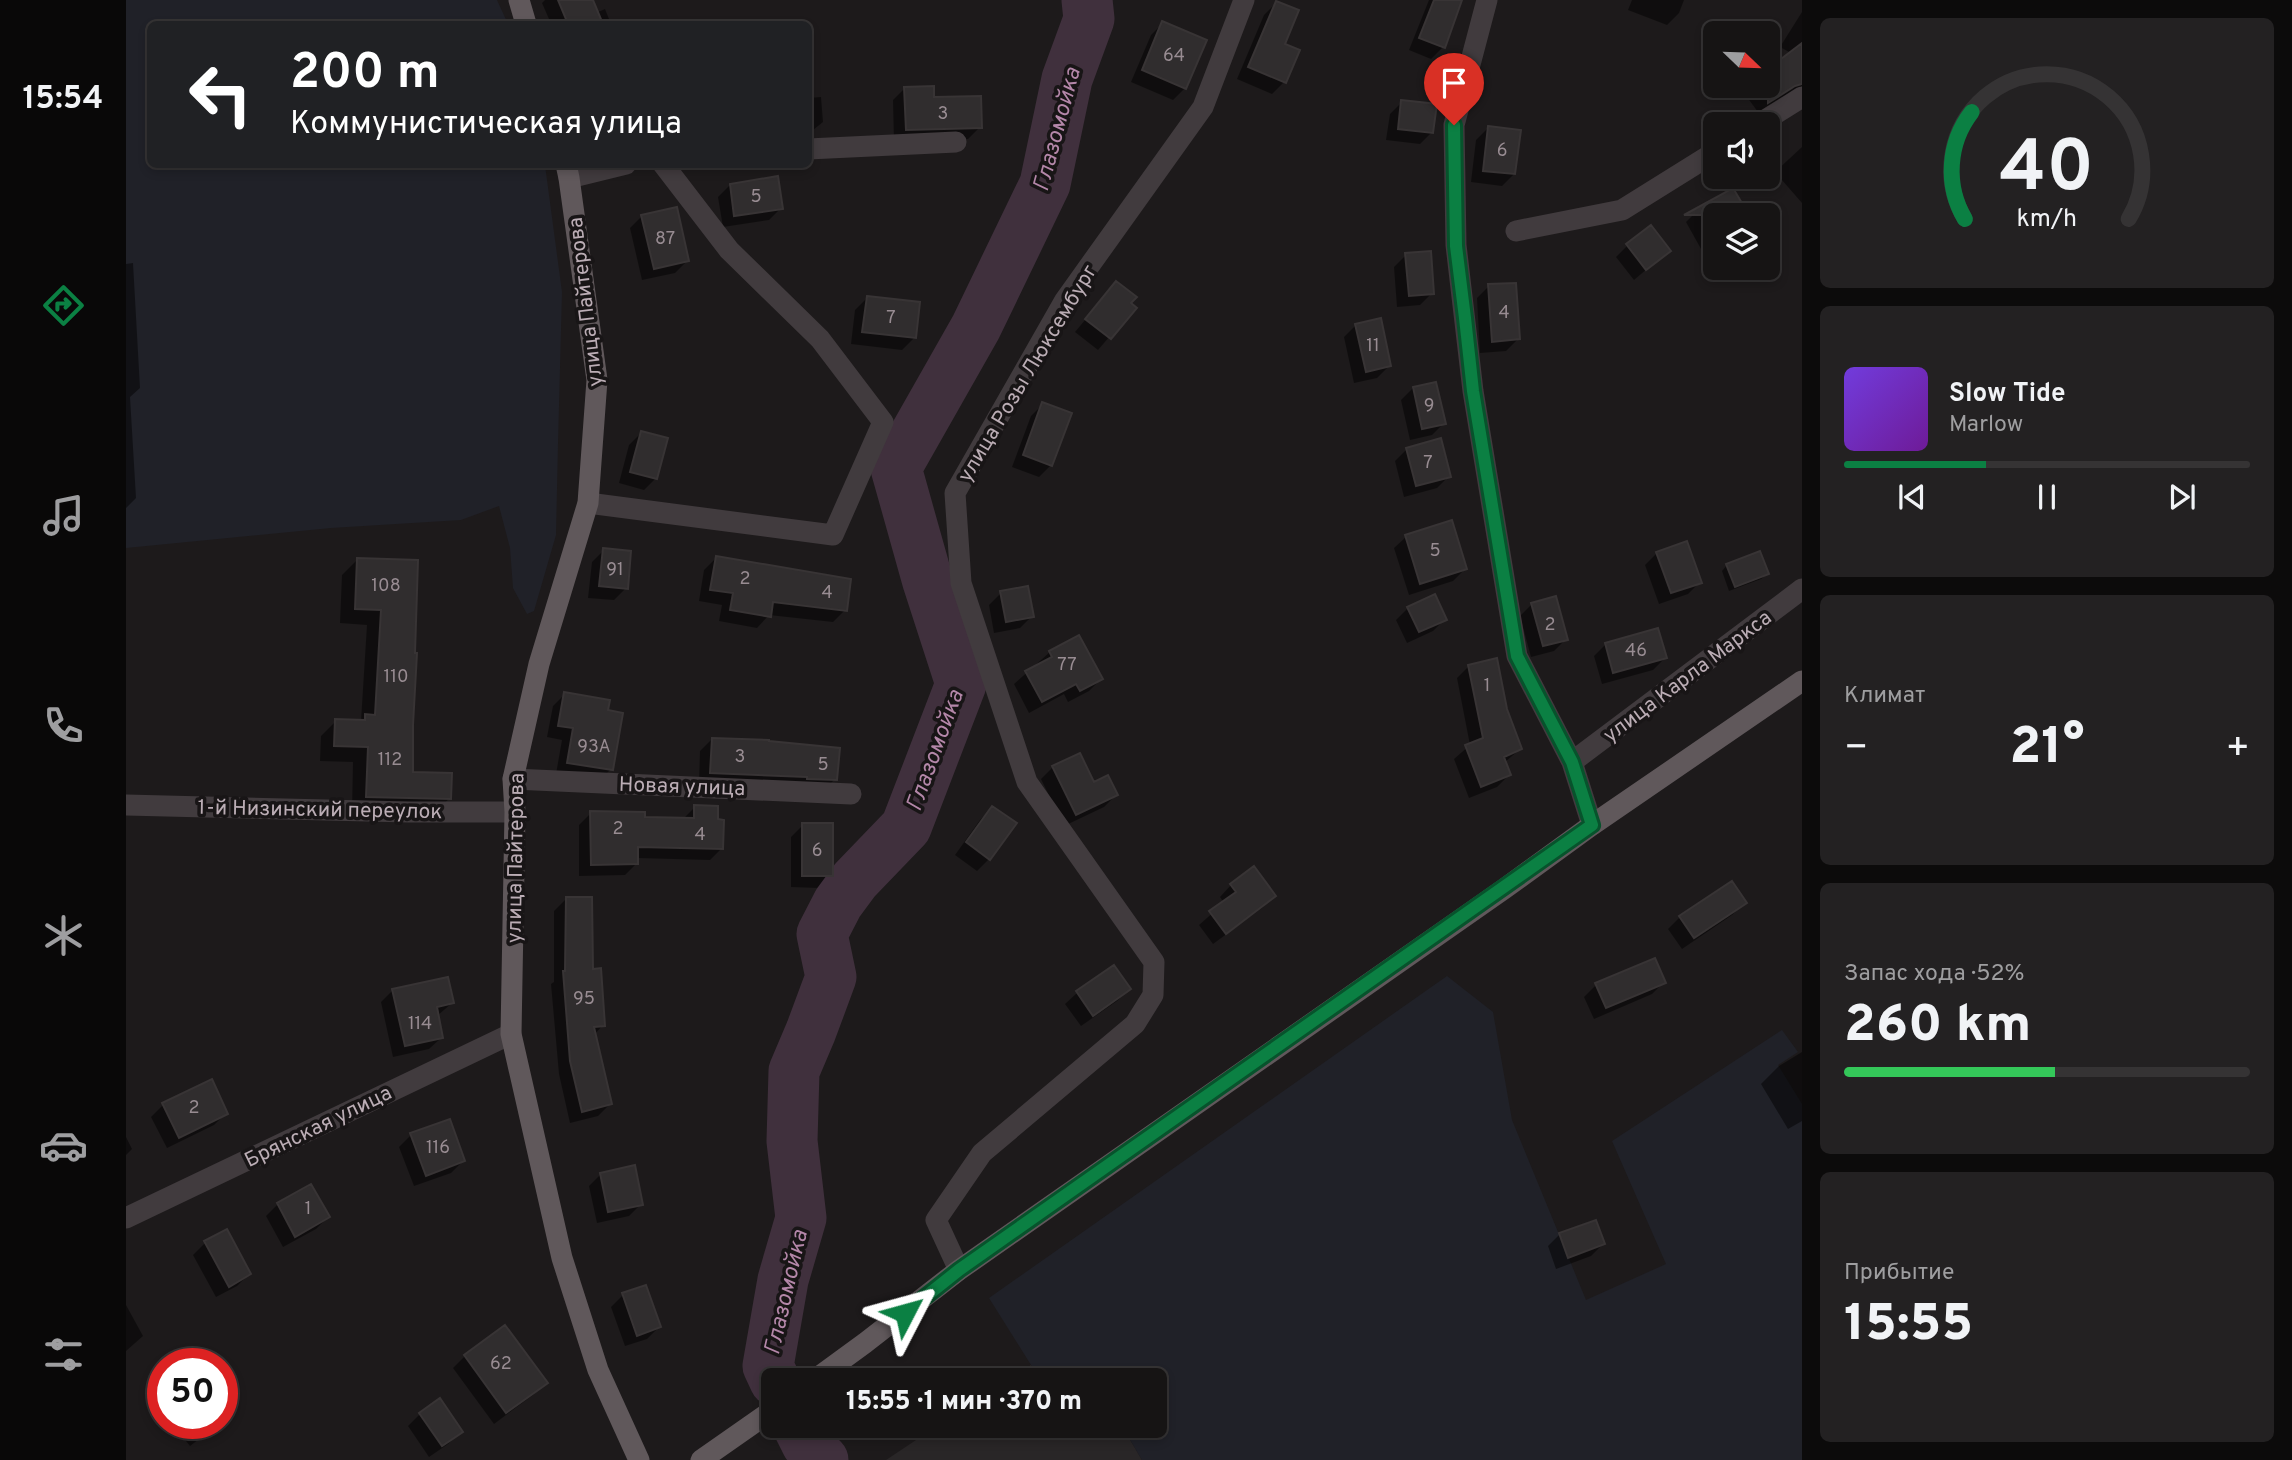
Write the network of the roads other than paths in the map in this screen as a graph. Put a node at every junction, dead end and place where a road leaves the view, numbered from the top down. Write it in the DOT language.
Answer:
graph roads {
  1 [pos="519,0"];
  2 [pos="1244,0"];
  3 [pos="1488,0"];
  4 [pos="525,21"];
  5 [pos="1802,97"];
  6 [pos="1778,112"];
  7 [pos="956,142"];
  8 [pos="812,149"];
  9 [pos="1703,159"];
  10 [pos="593,168"];
  11 [pos="666,168"];
  12 [pos="568,171"];
  13 [pos="1516,231"];
  14 [pos="588,503"];
  15 [pos="1802,589"];
  16 [pos="1802,681"];
  17 [pos="1572,762"];
  18 [pos="513,779"];
  19 [pos="851,794"];
  20 [pos="126,805"];
  21 [pos="515,812"];
  22 [pos="1592,825"];
  23 [pos="511,1034"];
  24 [pos="126,1218"];
  25 [pos="959,1270"];
  26 [pos="831,1368"];
  27 [pos="761,1418"];
  28 [pos="639,1460"];
  29 [pos="701,1460"];
  1 -- 4 [label="main road"];
  2 -- 25 [label="street, улица Розы Люксембург"];
  3 -- 17 [label="street"];
  5 -- 6 [label="street"];
  7 -- 8 [label="street"];
  9 -- 13 [label="street"];
  10 -- 12 [label="street"];
  11 -- 14 [label="street"];
  12 -- 14 [label="main road, улица Пайтерова"];
  14 -- 18 [label="main road, улица Пайтерова"];
  15 -- 17 [label="street, улица Карла Маркса"];
  16 -- 22 [label="main road"];
  17 -- 22 [label="street"];
  18 -- 19 [label="street, Новая улица"];
  18 -- 21 [label="main road, улица Пайтерова"];
  20 -- 21 [label="street, 1-й Низинский переулок"];
  21 -- 23 [label="main road, улица Пайтерова"];
  22 -- 25 [label="main road"];
  23 -- 24 [label="street, Брянская улица"];
  23 -- 28 [label="main road, улица Пайтерова"];
  25 -- 26 [label="main road"];
  27 -- 29 [label="main road"];
}
